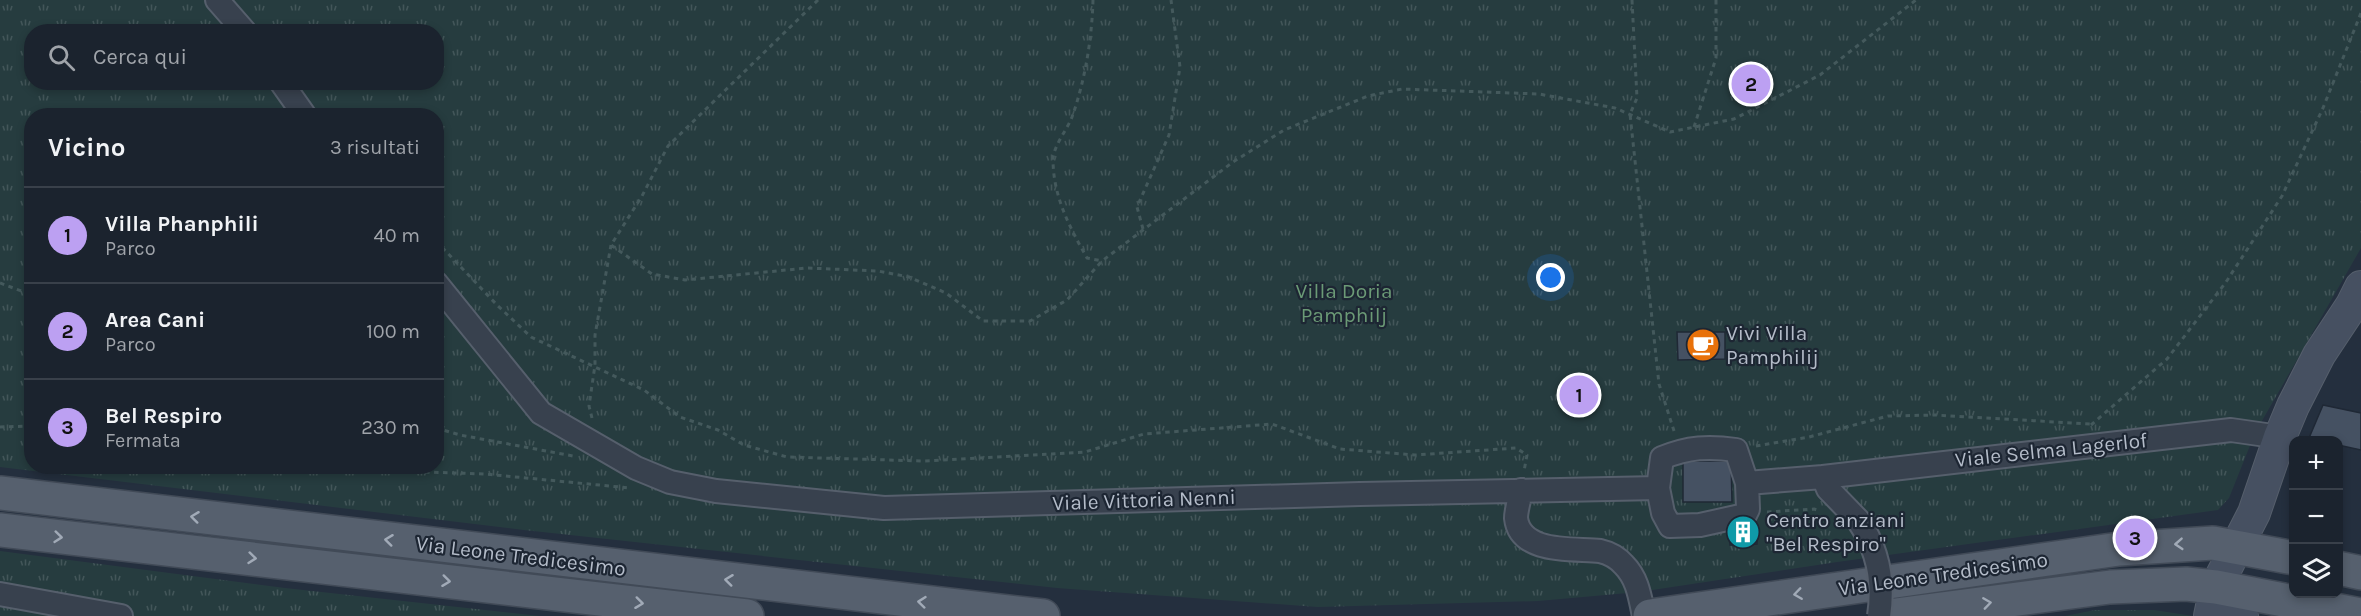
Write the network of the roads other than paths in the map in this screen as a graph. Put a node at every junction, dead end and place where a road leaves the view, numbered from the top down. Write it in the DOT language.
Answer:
graph roads {
  1 [pos="217,0"];
  2 [pos="238,24"];
  3 [pos="287,90"];
  4 [pos="299,108"];
  5 [pos="444,293"];
  6 [pos="2358,296"];
  7 [pos="2280,437"];
  8 [pos="1822,477"];
  9 [pos="1747,483"];
  10 [pos="1658,488"];
  11 [pos="1521,490"];
  12 [pos="0,494"];
  13 [pos="0,530"];
  14 [pos="2237,546"];
  15 [pos="2289,557"];
  16 [pos="2343,569"];
  17 [pos="2361,573"];
  18 [pos="0,594"];
  19 [pos="2213,601"];
  20 [pos="2286,608"];
  21 [pos="2361,615"];
  22 [pos="121,616"];
  23 [pos="747,616"];
  24 [pos="1043,616"];
  25 [pos="1644,616"];
  26 [pos="1650,616"];
  27 [pos="1879,616"];
  28 [pos="1888,616"];
  29 [pos="2242,616"];
  1 -- 2 [label="street"];
  3 -- 4 [label="street"];
  5 -- 11 [label="street, Viale Vittoria Nenni"];
  6 -- 7 [label="street"];
  7 -- 8 [label="street, Viale Selma Lagerlof"];
  7 -- 14 [label="street"];
  8 -- 9 [label="street"];
  8 -- 27 [label="street, bridge"];
  9 -- 10 [label="street"];
  9 -- 10 [label="street"];
  10 -- 11 [label="street, Viale Vittoria Nenni"];
  11 -- 25 [label="street"];
  24 -- 12 [label="main road, Via Leone Tredicesimo, one-way"];
  13 -- 23 [label="main road, Via Leone Tredicesimo, one-way"];
  14 -- 15 [label="main road, Via Leone Tredicesimo"];
  14 -- 19 [label="street"];
  14 -- 26 [label="main road, Via Leone Tredicesimo, one-way"];
  16 -- 17 [label="main road"];
  18 -- 22 [label="street"];
  19 -- 20 [label="main road, Via Leone Tredicesimo"];
  28 -- 19 [label="main road, Via Leone Tredicesimo, one-way"];
  19 -- 29 [label="street"];
  20 -- 21 [label="main road, Via Leone Tredicesimo"];
}
